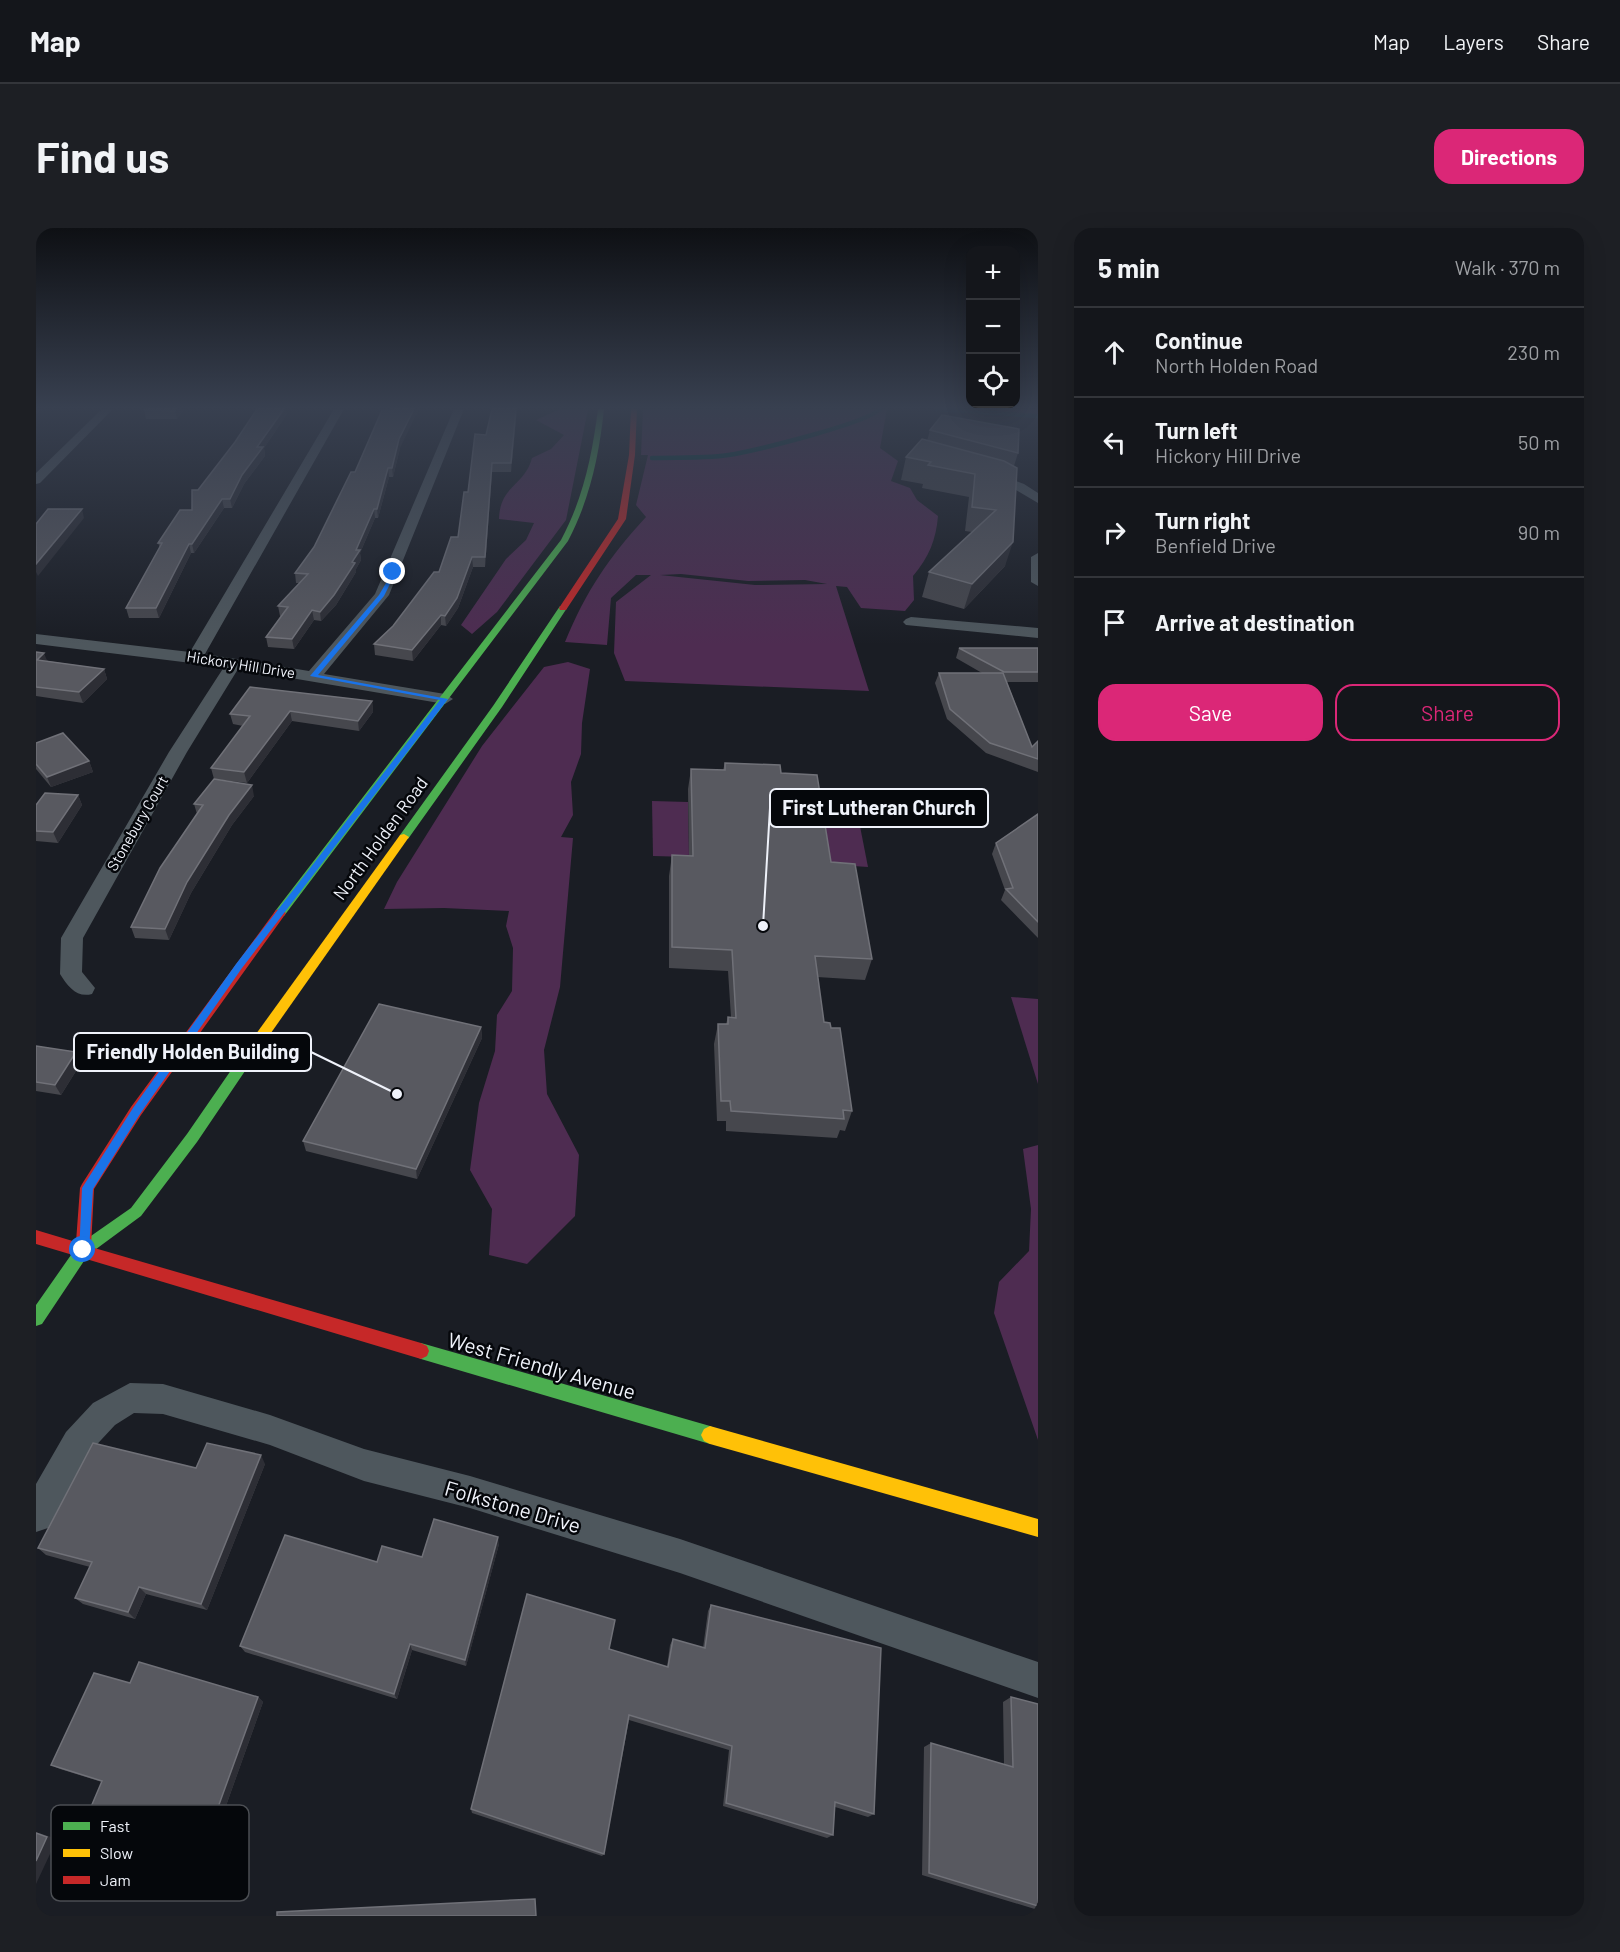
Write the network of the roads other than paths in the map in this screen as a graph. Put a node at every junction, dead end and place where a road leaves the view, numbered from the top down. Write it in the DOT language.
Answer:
graph roads {
  1 [pos="293,488"];
  2 [pos="427,488"];
  3 [pos="587,488"];
  4 [pos="627,488"];
  5 [pos="1018,488"];
  6 [pos="1038,499"];
  7 [pos="1038,557"];
  8 [pos="1038,582"];
  9 [pos="912,622"];
  10 [pos="1038,633"];
  11 [pos="36,639"];
  12 [pos="195,657"];
  13 [pos="234,663"];
  14 [pos="314,676"];
  15 [pos="445,699"];
  16 [pos="84,988"];
  17 [pos="36,1237"];
  18 [pos="83,1250"];
  19 [pos="36,1319"];
  20 [pos="36,1516"];
  21 [pos="1038,1528"];
  22 [pos="1038,1680"];
  1 -- 12 [label="street"];
  2 -- 14 [label="street"];
  3 -- 15 [label="main road, North Holden Road"];
  4 -- 18 [label="main road, North Holden Road"];
  5 -- 6 [label="street"];
  7 -- 8 [label="street"];
  9 -- 10 [label="street"];
  11 -- 12 [label="street, Hickory Hill Drive"];
  12 -- 13 [label="street, Hickory Hill Drive"];
  13 -- 14 [label="street, Hickory Hill Drive"];
  13 -- 16 [label="street, Stonebury Court"];
  14 -- 15 [label="street, Hickory Hill Drive"];
  15 -- 18 [label="main road, North Holden Road"];
  17 -- 18 [label="main road, West Friendly Avenue"];
  18 -- 19 [label="main road, North Holden Road"];
  18 -- 21 [label="main road, West Friendly Avenue"];
  20 -- 22 [label="street, Folkstone Drive"];
}
